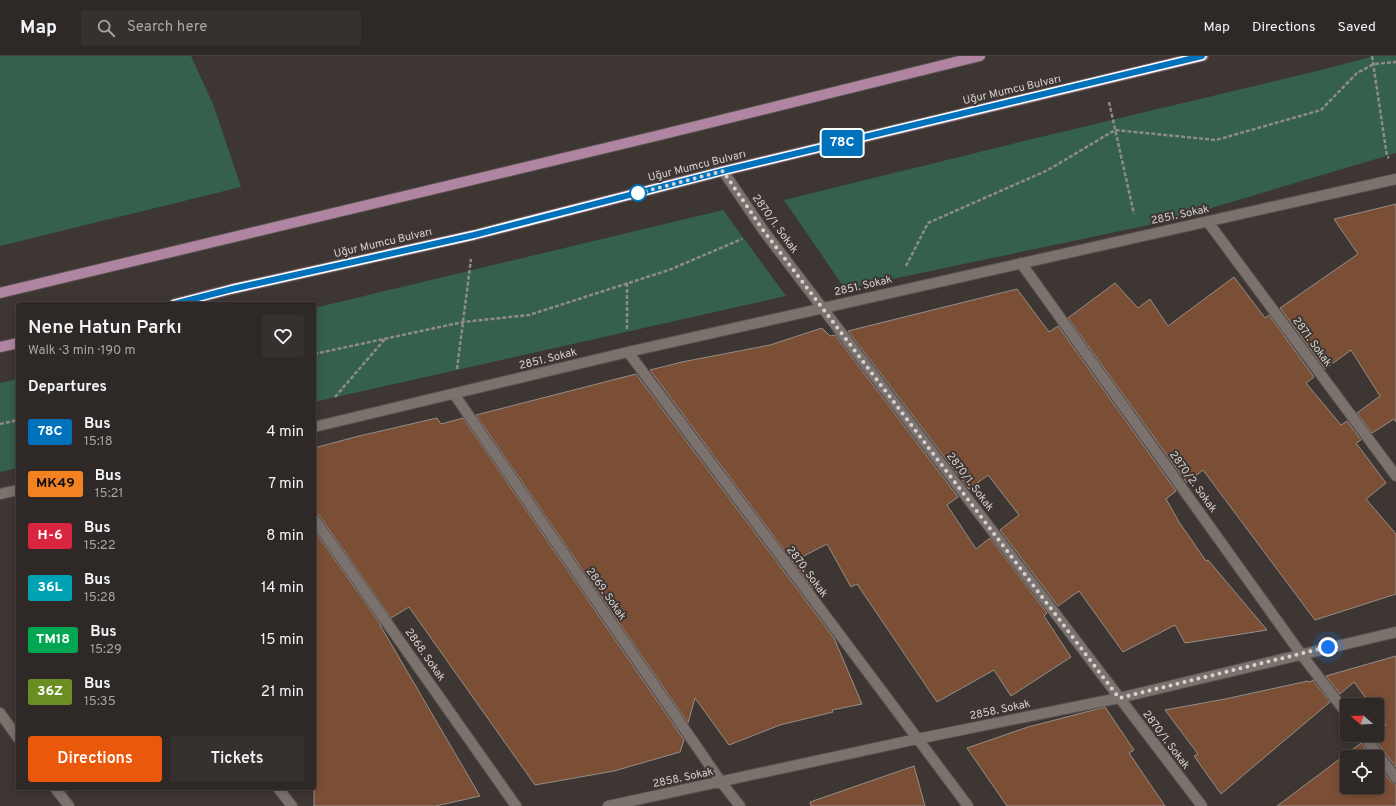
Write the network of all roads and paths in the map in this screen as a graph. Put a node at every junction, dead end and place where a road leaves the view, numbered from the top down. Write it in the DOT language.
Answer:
graph roads {
  1 [pos="980,56"];
  2 [pos="1203,56"];
  3 [pos="1372,56"];
  4 [pos="1396,62"];
  5 [pos="1374,64"];
  6 [pos="1104,80"];
  7 [pos="1115,130"];
  8 [pos="1392,161"];
  9 [pos="723,171"];
  10 [pos="1396,179"];
  11 [pos="1208,222"];
  12 [pos="763,230"];
  13 [pos="474,235"];
  14 [pos="1139,236"];
  15 [pos="1021,263"];
  16 [pos="627,283"];
  17 [pos="894,292"];
  18 [pos="0,293"];
  19 [pos="182,302"];
  20 [pos="823,308"];
  21 [pos="463,322"];
  22 [pos="385,338"];
  23 [pos="16,343"];
  24 [pos="0,347"];
  25 [pos="628,352"];
  26 [pos="316,354"];
  27 [pos="454,394"];
  28 [pos="334,398"];
  29 [pos="16,420"];
  30 [pos="0,424"];
  31 [pos="316,427"];
  32 [pos="1396,476"];
  33 [pos="16,490"];
  34 [pos="0,494"];
  35 [pos="316,522"];
  36 [pos="1396,632"];
  37 [pos="1301,654"];
  38 [pos="1119,698"];
  39 [pos="1340,705"];
  40 [pos="0,713"];
  41 [pos="16,735"];
  42 [pos="917,739"];
  43 [pos="1368,742"];
  44 [pos="1396,778"];
  45 [pos="721,782"];
  46 [pos="57,790"];
  47 [pos="280,790"];
  48 [pos="69,806"];
  49 [pos="292,806"];
  50 [pos="516,806"];
  51 [pos="608,806"];
  52 [pos="740,806"];
  53 [pos="968,806"];
  54 [pos="1202,806"];
  1 -- 18 [label="main road"];
  2 -- 6 [label="main road, Uğur Mumcu Bulvarı"];
  3 -- 5 [label="path"];
  4 -- 5 [label="path"];
  5 -- 7 [label="path"];
  5 -- 8 [label="path"];
  6 -- 7 [label="path"];
  6 -- 9 [label="main road, Uğur Mumcu Bulvarı"];
  7 -- 14 [label="path"];
  7 -- 17 [label="path"];
  9 -- 12 [label="street, 2870/1. Sokak"];
  9 -- 13 [label="main road, Uğur Mumcu Bulvarı"];
  10 -- 11 [label="street, 2851. Sokak"];
  11 -- 14 [label="street, 2851. Sokak"];
  11 -- 32 [label="street, 2871. Sokak"];
  12 -- 16 [label="path"];
  12 -- 20 [label="street, 2870/1. Sokak"];
  13 -- 19 [label="main road, Uğur Mumcu Bulvarı"];
  13 -- 21 [label="path"];
  14 -- 15 [label="street, 2851. Sokak"];
  15 -- 17 [label="street, 2851. Sokak"];
  15 -- 37 [label="street, 2870/2. Sokak"];
  16 -- 21 [label="path"];
  16 -- 25 [label="path"];
  17 -- 20 [label="street, 2851. Sokak"];
  20 -- 25 [label="street, 2851. Sokak"];
  20 -- 38 [label="street, 2870/1. Sokak"];
  21 -- 22 [label="path"];
  21 -- 27 [label="path"];
  22 -- 26 [label="path"];
  22 -- 28 [label="path"];
  23 -- 24 [label="main road"];
  25 -- 27 [label="street, 2851. Sokak"];
  25 -- 42 [label="street, 2870. Sokak"];
  27 -- 31 [label="street, 2851. Sokak"];
  27 -- 45 [label="street, 2869. Sokak"];
  29 -- 30 [label="path"];
  33 -- 34 [label="street"];
  35 -- 50 [label="street, 2868. Sokak"];
  36 -- 37 [label="street, 2858. Sokak"];
  37 -- 38 [label="street, 2858. Sokak"];
  37 -- 39 [label="street, 2870/2. Sokak"];
  38 -- 42 [label="street, 2858. Sokak"];
  38 -- 54 [label="street, 2870/1. Sokak"];
  40 -- 41 [label="street"];
  42 -- 45 [label="street, 2858. Sokak"];
  42 -- 53 [label="street, 2870. Sokak"];
  43 -- 44 [label="street"];
  45 -- 51 [label="street, 2858. Sokak"];
  45 -- 52 [label="street, 2869. Sokak"];
  46 -- 48 [label="street"];
  47 -- 49 [label="street"];
}
